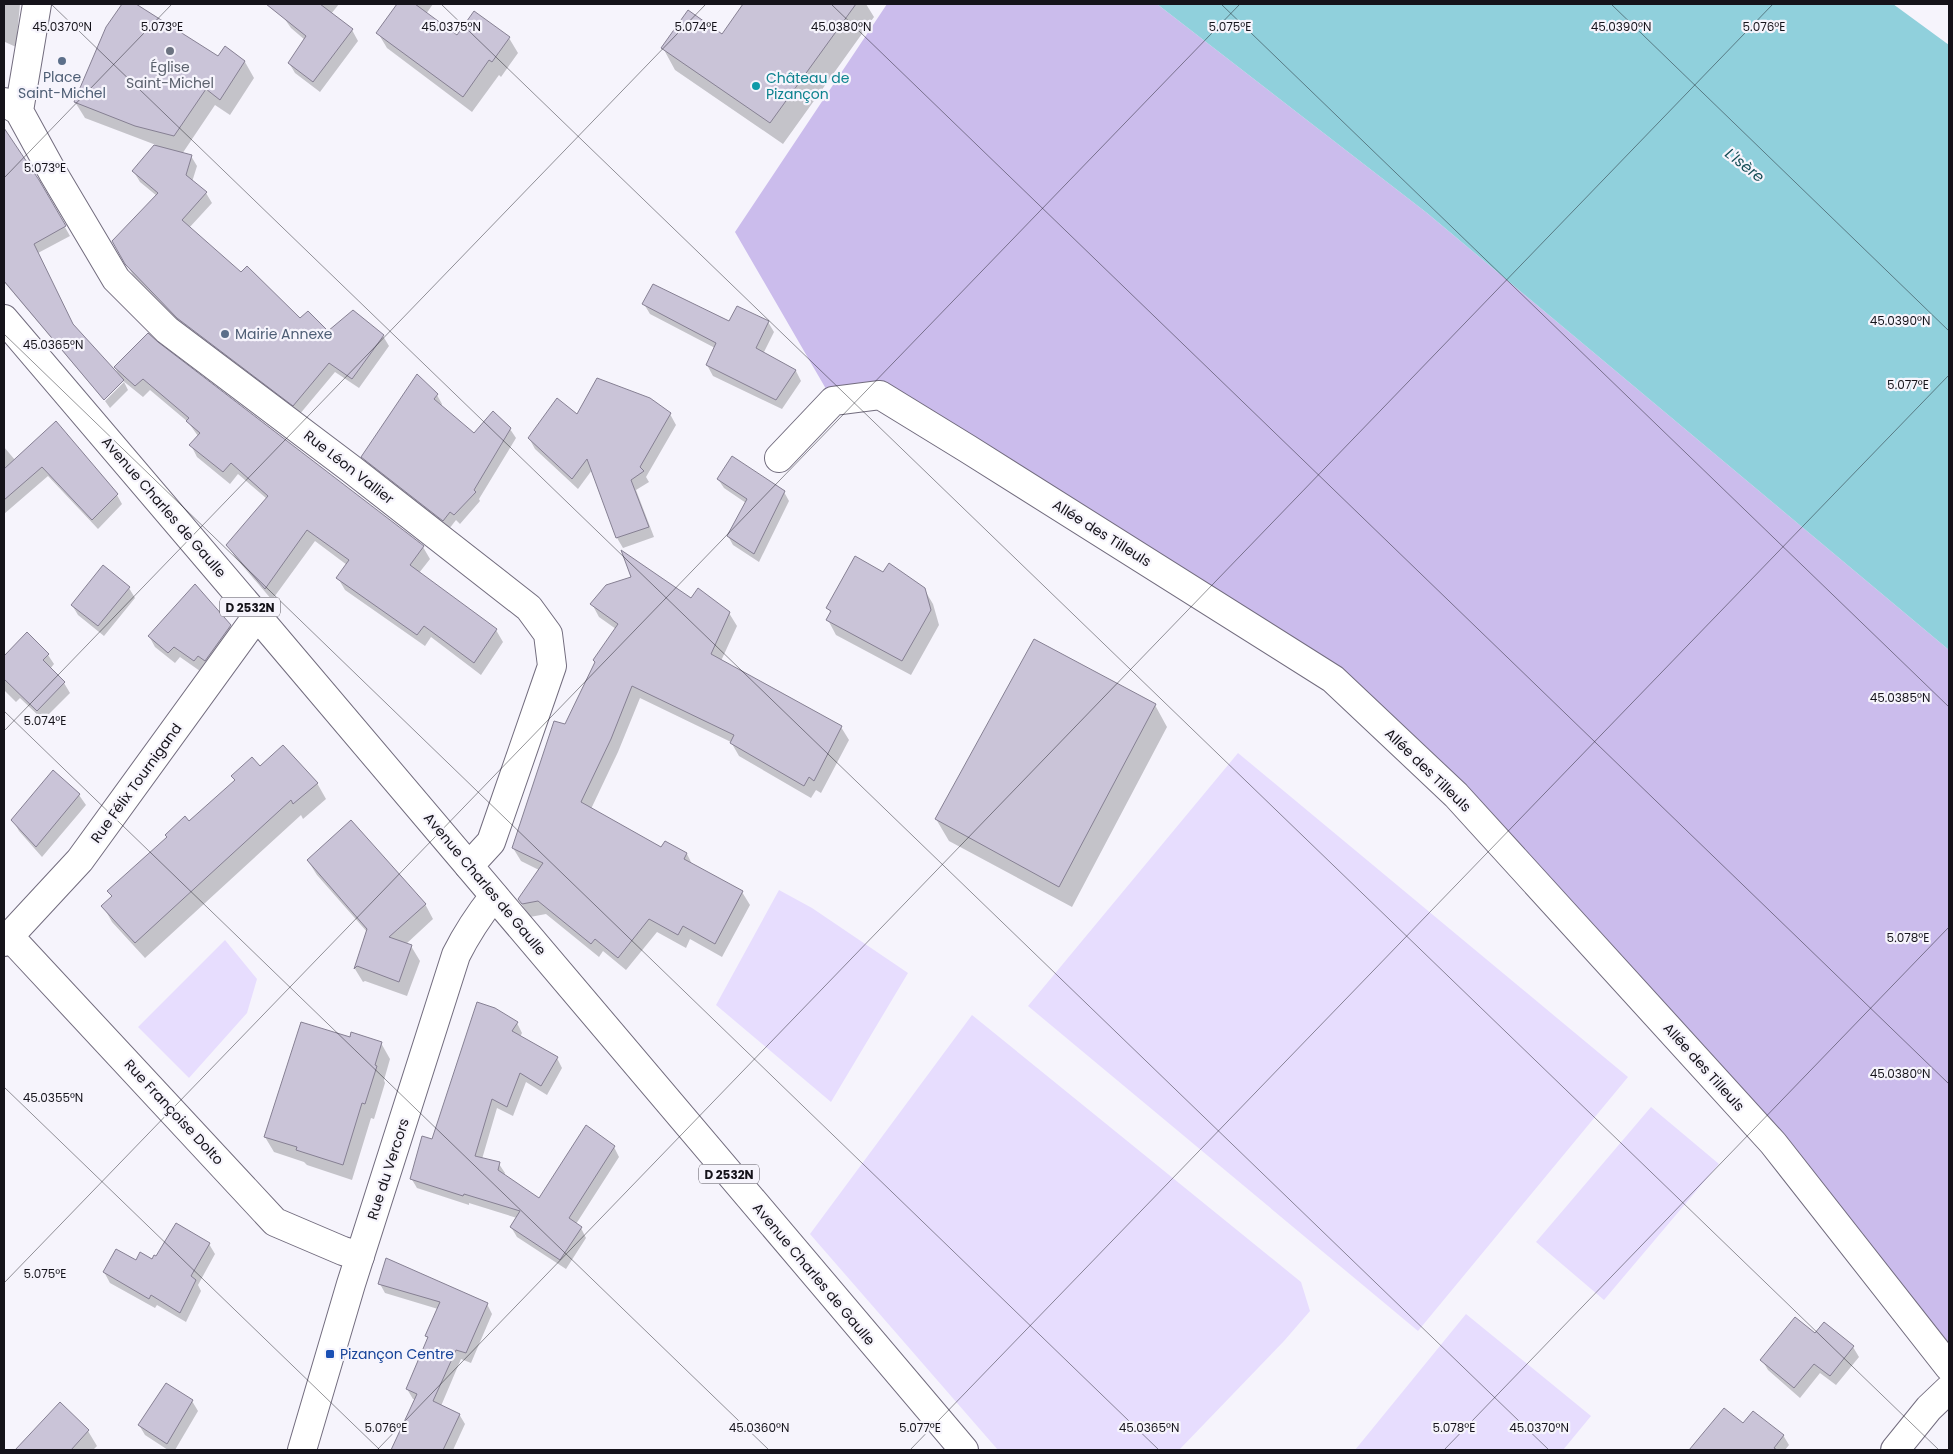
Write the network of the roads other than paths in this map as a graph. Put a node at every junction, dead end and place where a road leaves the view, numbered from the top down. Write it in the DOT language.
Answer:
graph roads {
  1 [pos="36,4"];
  2 [pos="12,106"];
  3 [pos="4,319"];
  4 [pos="779,458"];
  5 [pos="258,616"];
  6 [pos="469,866"];
  7 [pos="494,896"];
  8 [pos="7,939"];
  9 [pos="360,1256"];
  10 [pos="1949,1367"];
  11 [pos="1949,1389"];
  12 [pos="302,1450"];
  13 [pos="964,1450"];
  14 [pos="1895,1450"];
  1 -- 2 [label="street"];
  2 -- 6 [label="street, Rue Léon Vallier"];
  3 -- 5 [label="street, Avenue Charles de Gaulle / D 2532N"];
  4 -- 10 [label="street, Allée des Tilleuls"];
  5 -- 6 [label="street, Avenue Charles de Gaulle / D 2532N"];
  5 -- 8 [label="street, Rue Félix Tournigand"];
  6 -- 7 [label="street, Avenue Charles de Gaulle / D 2532N"];
  7 -- 9 [label="street, Rue du Vercors"];
  7 -- 13 [label="street, Avenue Charles de Gaulle / D 2532N"];
  8 -- 9 [label="street, Rue Françoise Dolto"];
  9 -- 12 [label="street, Rue du Vercors"];
  11 -- 14 [label="street"];
}
